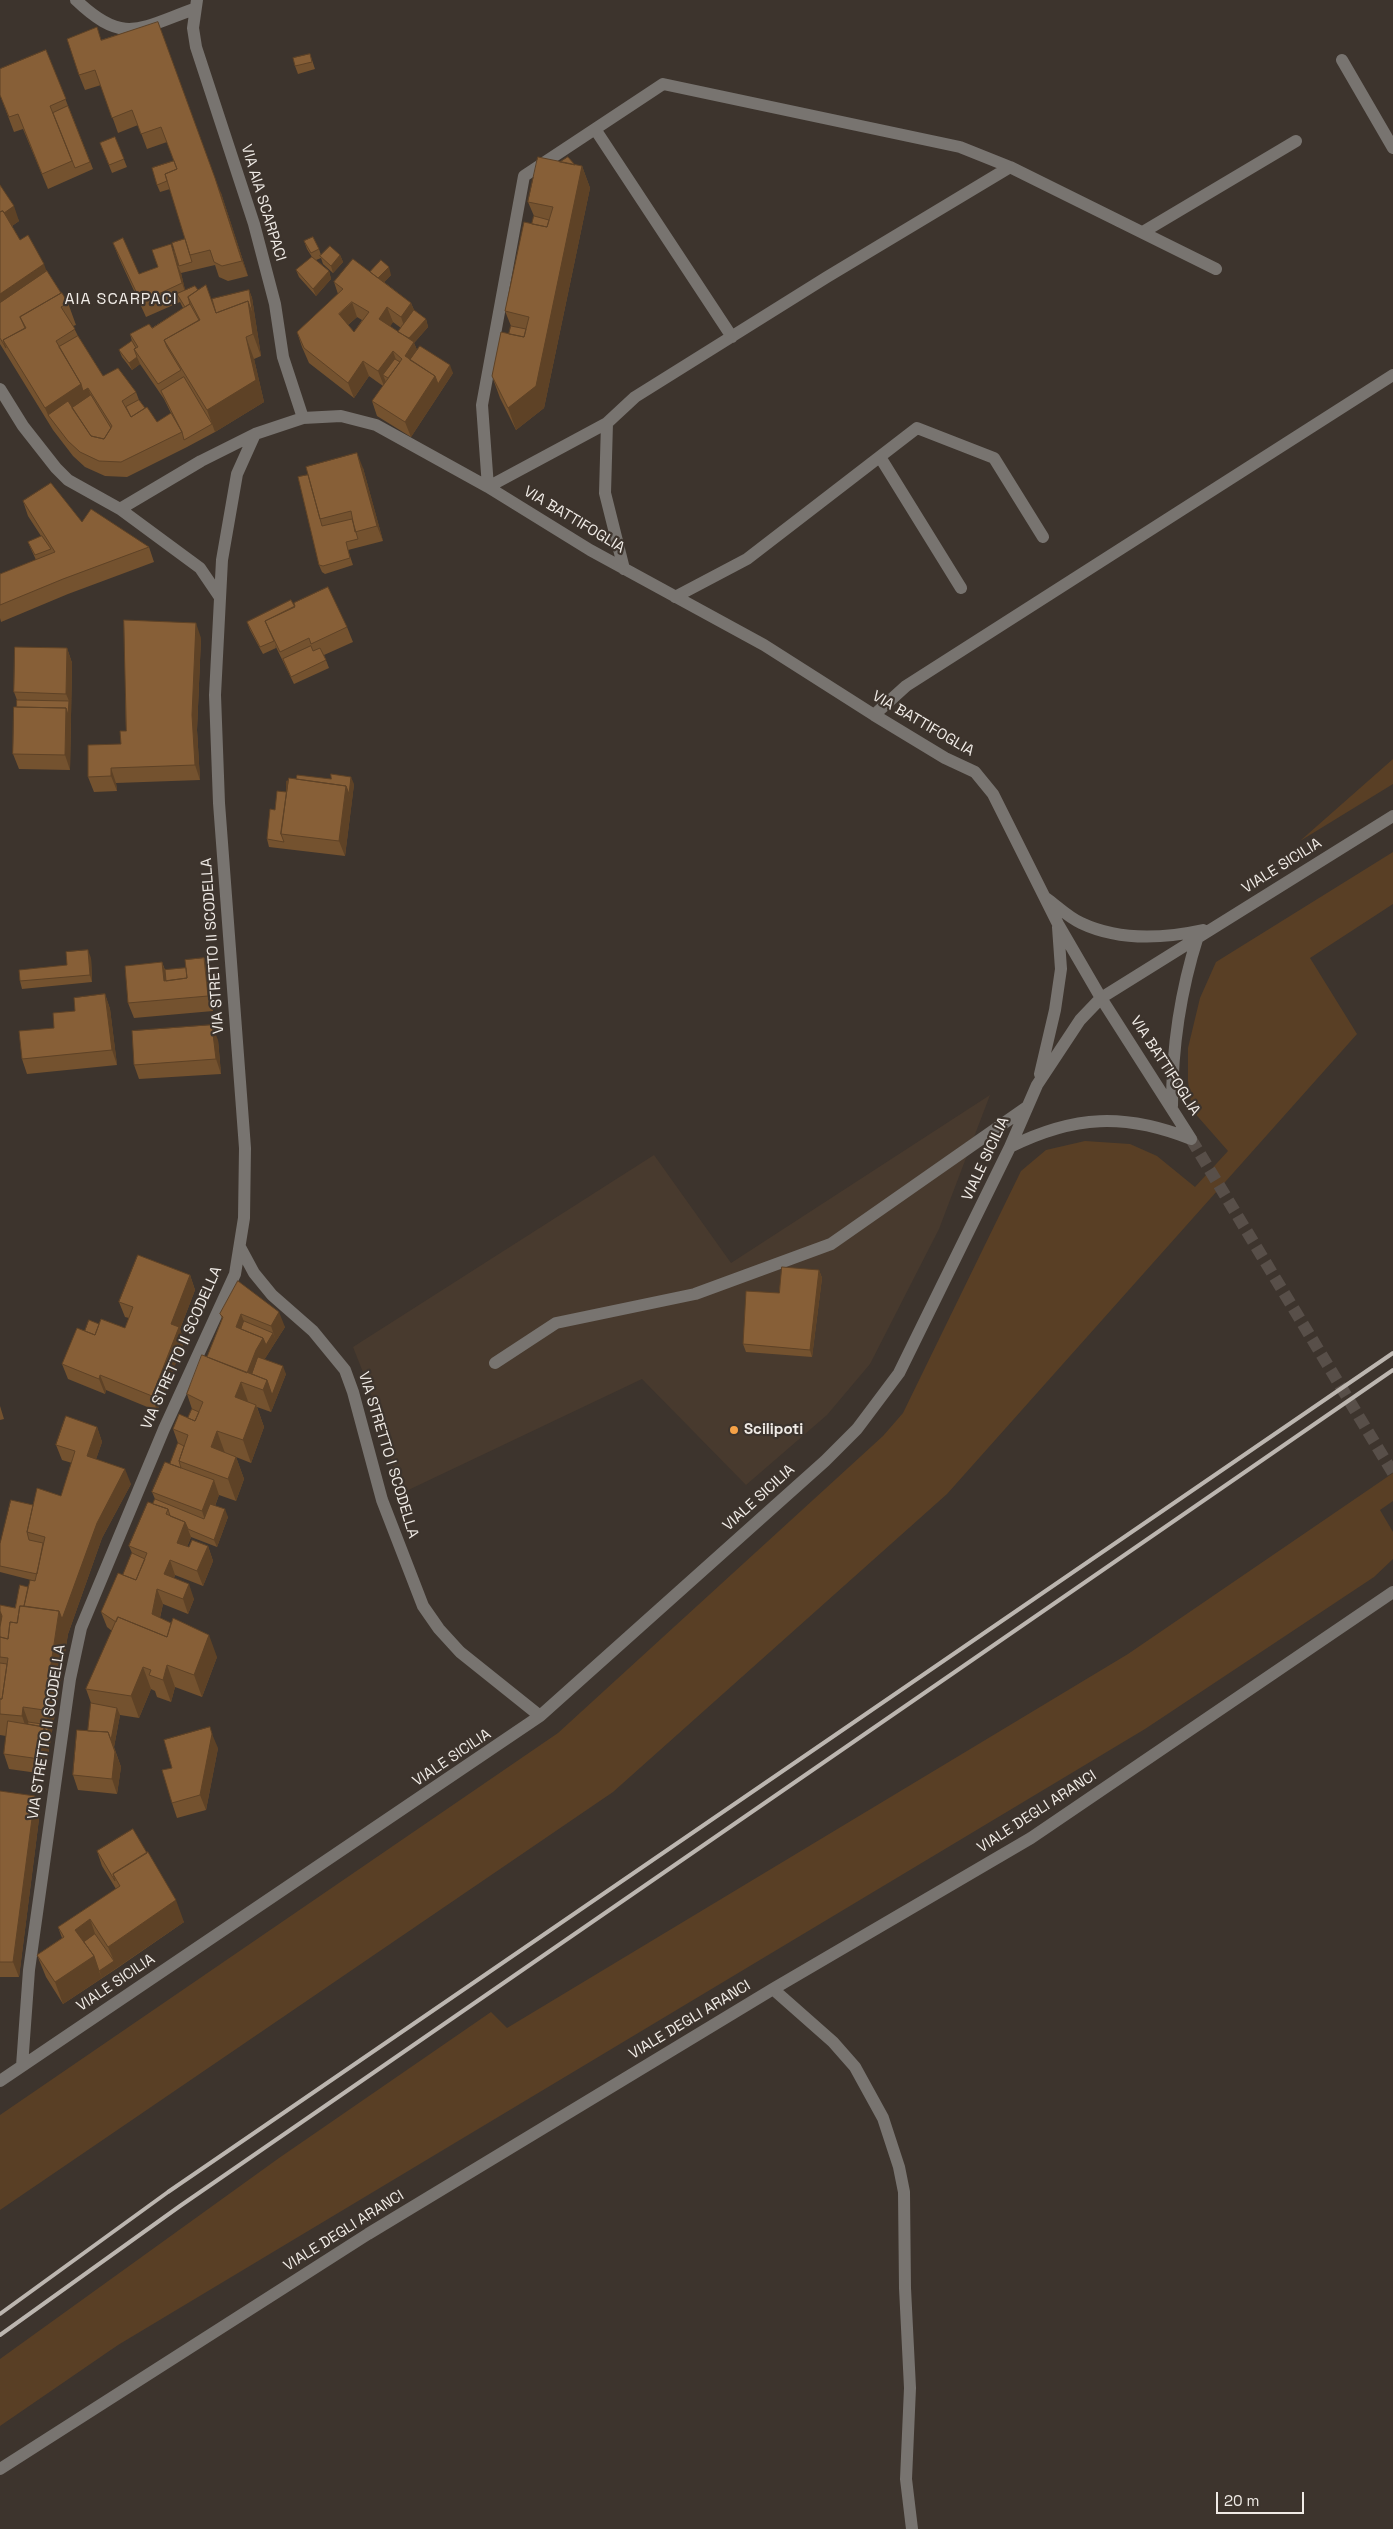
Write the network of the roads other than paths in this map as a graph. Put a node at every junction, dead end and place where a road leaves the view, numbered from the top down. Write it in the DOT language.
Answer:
graph roads {
  1 [pos="76,0"];
  2 [pos="196,4"];
  3 [pos="1342,60"];
  4 [pos="595,129"];
  5 [pos="1296,141"];
  6 [pos="1393,148"];
  7 [pos="1010,167"];
  8 [pos="1143,232"];
  9 [pos="1216,269"];
  10 [pos="732,337"];
  11 [pos="1393,375"];
  12 [pos="0,389"];
  13 [pos="303,418"];
  14 [pos="607,423"];
  15 [pos="255,434"];
  16 [pos="880,457"];
  17 [pos="488,487"];
  18 [pos="120,509"];
  19 [pos="1043,537"];
  20 [pos="624,569"];
  21 [pos="961,588"];
  22 [pos="219,596"];
  23 [pos="675,597"];
  24 [pos="874,715"];
  25 [pos="1393,816"];
  26 [pos="1045,897"];
  27 [pos="1058,924"];
  28 [pos="1215,927"];
  29 [pos="1198,936"];
  30 [pos="1101,998"];
  31 [pos="1038,1085"];
  32 [pos="1172,1106"];
  33 [pos="1027,1108"];
  34 [pos="1010,1147"];
  35 [pos="240,1247"];
  36 [pos="495,1363"];
  37 [pos="1393,1592"];
  38 [pos="540,1716"];
  39 [pos="773,1989"];
  40 [pos="22,2066"];
  41 [pos="0,2081"];
  42 [pos="0,2469"];
  43 [pos="912,2529"];
  1 -- 2 [label="street"];
  2 -- 13 [label="street, VIA AIA SCARPACI"];
  3 -- 6 [label="street"];
  4 -- 7 [label="street"];
  4 -- 10 [label="street"];
  4 -- 17 [label="street"];
  5 -- 8 [label="street"];
  7 -- 8 [label="street"];
  7 -- 10 [label="street"];
  8 -- 9 [label="street"];
  10 -- 14 [label="street"];
  11 -- 24 [label="street"];
  12 -- 18 [label="street"];
  13 -- 15 [label="street, VIA BATTIFOGLIA"];
  13 -- 17 [label="street, VIA BATTIFOGLIA"];
  14 -- 17 [label="street"];
  14 -- 20 [label="street"];
  15 -- 18 [label="street, VIA BATTIFOGLIA"];
  15 -- 22 [label="street, VIA STRETTO II SCODELLA"];
  16 -- 19 [label="street"];
  16 -- 21 [label="street"];
  16 -- 23 [label="street"];
  17 -- 20 [label="street, VIA BATTIFOGLIA"];
  18 -- 22 [label="street"];
  20 -- 23 [label="street, VIA BATTIFOGLIA"];
  22 -- 35 [label="street, VIA STRETTO II SCODELLA"];
  23 -- 24 [label="street, VIA BATTIFOGLIA"];
  24 -- 26 [label="street, VIA BATTIFOGLIA"];
  25 -- 28 [label="street, VIALE SICILIA"];
  26 -- 27 [label="street, VIA BATTIFOGLIA"];
  26 -- 28 [label="street"];
  27 -- 30 [label="street, VIA BATTIFOGLIA"];
  27 -- 31 [label="street"];
  28 -- 29 [label="street, VIALE SICILIA"];
  29 -- 30 [label="street, VIALE SICILIA"];
  29 -- 32 [label="street"];
  30 -- 31 [label="street, VIALE SICILIA"];
  30 -- 32 [label="street, VIA BATTIFOGLIA"];
  31 -- 33 [label="street, VIALE SICILIA"];
  32 -- 34 [label="street, VIA BATTIFOGLIA"];
  33 -- 34 [label="street, VIALE SICILIA"];
  33 -- 36 [label="street"];
  34 -- 38 [label="street, VIALE SICILIA"];
  35 -- 38 [label="street, VIA STRETTO I SCODELLA"];
  35 -- 40 [label="street, VIA STRETTO II SCODELLA"];
  37 -- 39 [label="street, VIALE DEGLI ARANCI"];
  38 -- 40 [label="street, VIALE SICILIA"];
  39 -- 42 [label="street, VIALE DEGLI ARANCI"];
  39 -- 43 [label="street"];
  40 -- 41 [label="street, VIALE SICILIA"];
}
